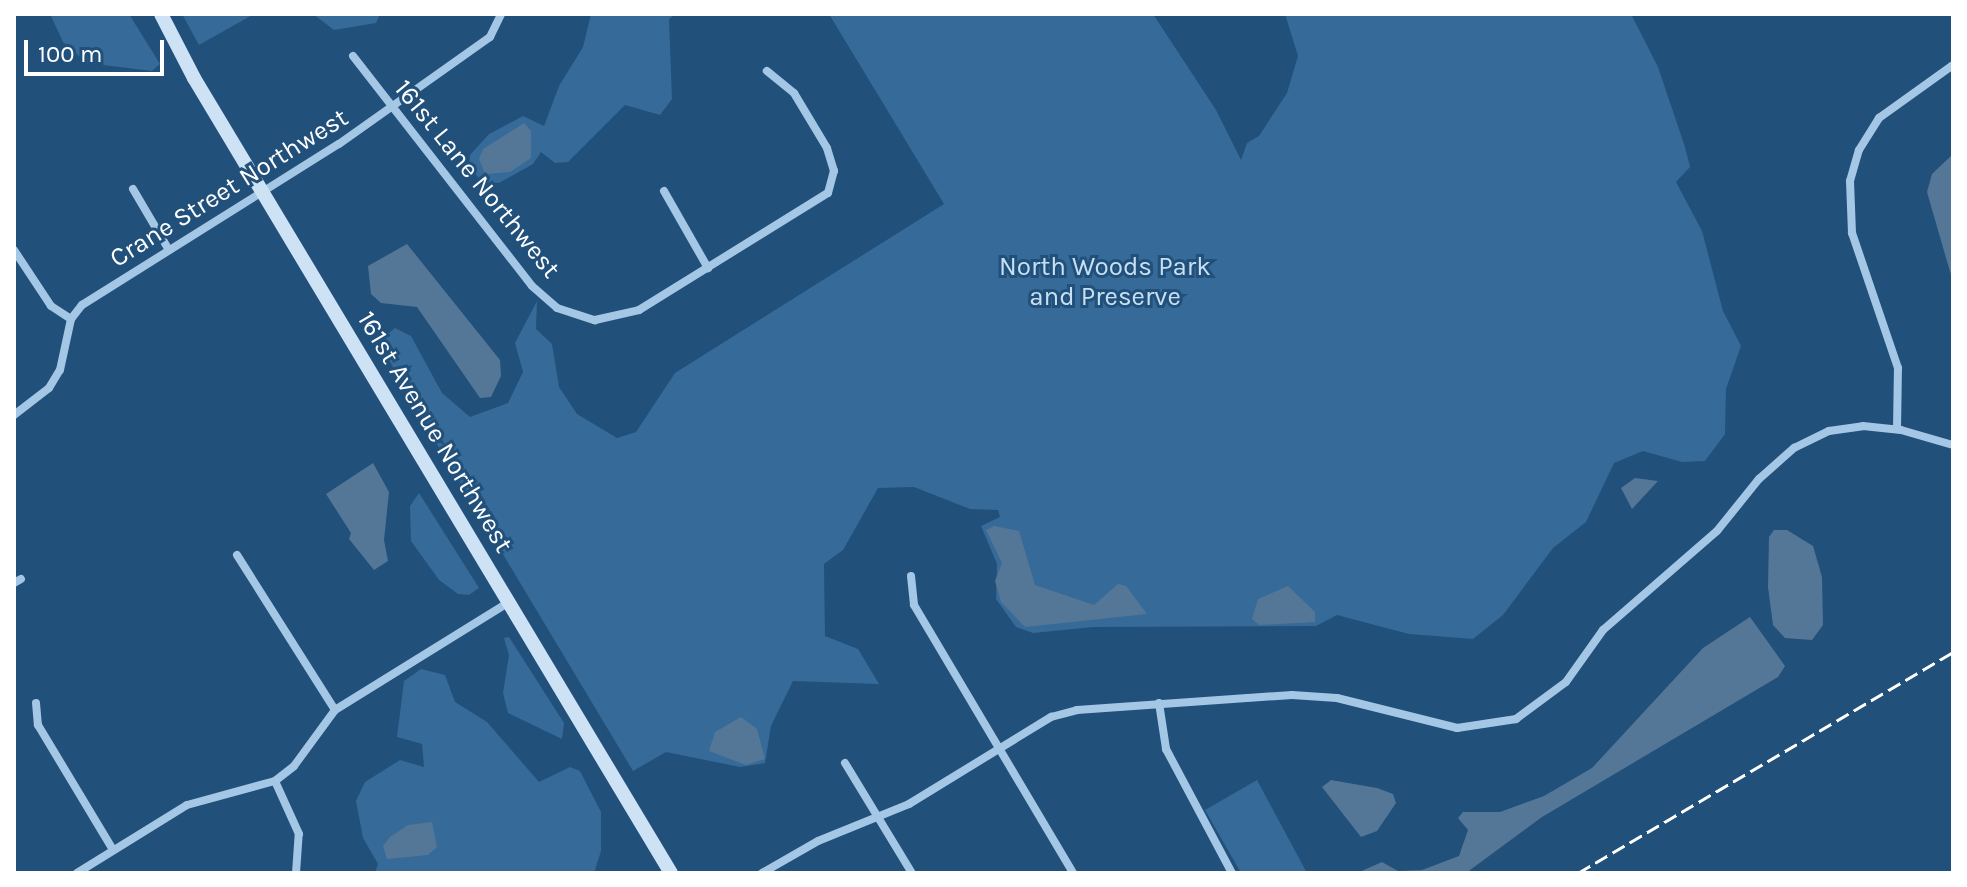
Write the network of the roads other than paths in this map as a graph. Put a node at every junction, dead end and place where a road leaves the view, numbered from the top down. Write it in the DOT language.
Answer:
graph roads {
  1 [pos="161,14"];
  2 [pos="501,17"];
  3 [pos="353,56"];
  4 [pos="1953,65"];
  5 [pos="767,71"];
  6 [pos="392,105"];
  7 [pos="133,189"];
  8 [pos="664,191"];
  9 [pos="263,193"];
  10 [pos="14,250"];
  11 [pos="169,250"];
  12 [pos="708,268"];
  13 [pos="71,319"];
  14 [pos="14,415"];
  15 [pos="1897,429"];
  16 [pos="1953,445"];
  17 [pos="237,555"];
  18 [pos="911,576"];
  19 [pos="509,602"];
  20 [pos="36,703"];
  21 [pos="1159,703"];
  22 [pos="335,710"];
  23 [pos="1002,746"];
  24 [pos="845,763"];
  25 [pos="275,781"];
  26 [pos="878,817"];
  27 [pos="113,850"];
  28 [pos="77,873"];
  29 [pos="296,873"];
  30 [pos="671,873"];
  31 [pos="762,873"];
  32 [pos="912,873"];
  33 [pos="1073,873"];
  34 [pos="1232,873"];
  1 -- 9 [label="main road, 161st Avenue Northwest"];
  2 -- 6 [label="street, Crane Street Northwest"];
  3 -- 6 [label="street, 161st Lane Northwest"];
  4 -- 15 [label="street"];
  5 -- 12 [label="street, 161st Lane Northwest"];
  6 -- 9 [label="street, Crane Street Northwest"];
  6 -- 12 [label="street, 161st Lane Northwest"];
  7 -- 11 [label="street"];
  8 -- 12 [label="street"];
  9 -- 11 [label="street, Crane Street Northwest"];
  9 -- 19 [label="main road, 161st Avenue Northwest"];
  10 -- 13 [label="street"];
  11 -- 13 [label="street, Crane Street Northwest"];
  13 -- 14 [label="street"];
  15 -- 16 [label="street"];
  15 -- 21 [label="street"];
  17 -- 22 [label="street"];
  18 -- 23 [label="street"];
  19 -- 22 [label="street"];
  19 -- 30 [label="main road, 161st Avenue Northwest"];
  20 -- 27 [label="street"];
  21 -- 23 [label="street"];
  21 -- 34 [label="street"];
  22 -- 25 [label="street"];
  23 -- 26 [label="street"];
  23 -- 33 [label="street"];
  24 -- 26 [label="street"];
  25 -- 27 [label="street"];
  25 -- 29 [label="street"];
  26 -- 31 [label="street"];
  26 -- 32 [label="street"];
  27 -- 28 [label="street"];
}
